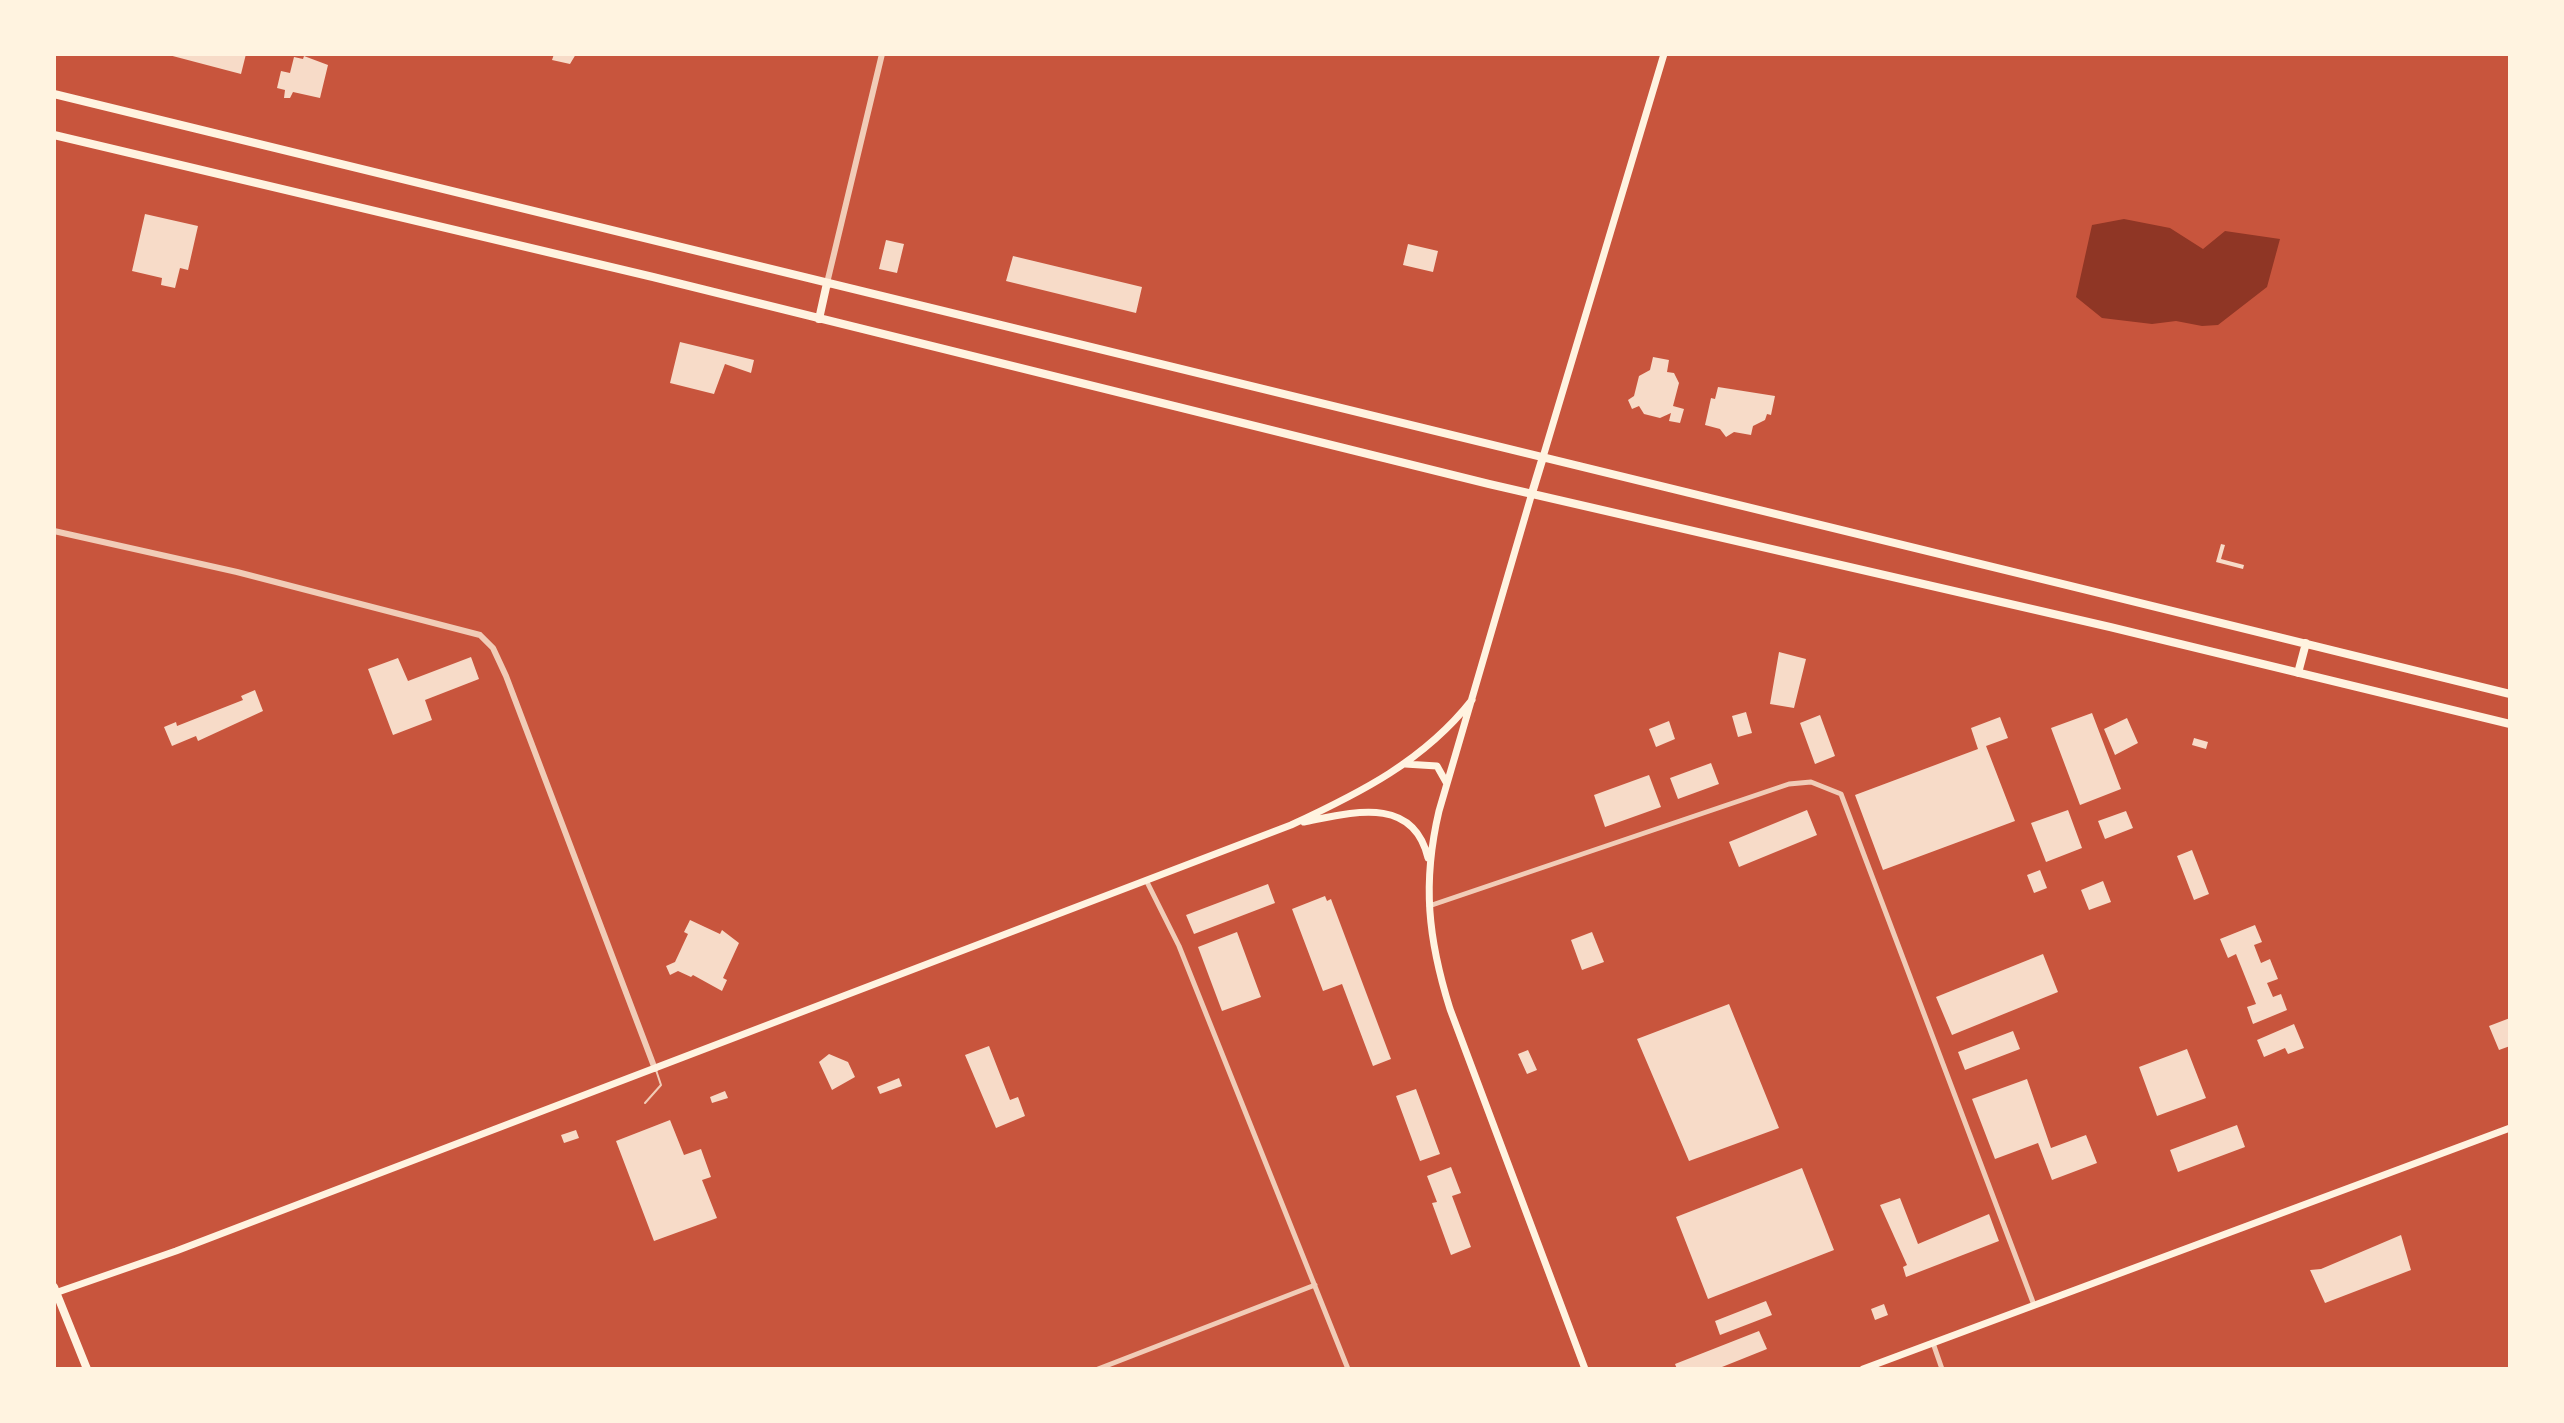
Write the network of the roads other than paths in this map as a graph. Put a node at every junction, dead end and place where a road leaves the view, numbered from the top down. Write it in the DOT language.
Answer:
graph roads {
  1 [pos="882,54"];
  2 [pos="1664,54"];
  3 [pos="54,94"];
  4 [pos="54,135"];
  5 [pos="827,283"];
  6 [pos="819,319"];
  7 [pos="1543,457"];
  8 [pos="1532,493"];
  9 [pos="54,531"];
  10 [pos="2306,643"];
  11 [pos="2298,673"];
  12 [pos="2510,694"];
  13 [pos="1472,700"];
  14 [pos="2510,724"];
  15 [pos="1405,764"];
  16 [pos="1447,784"];
  17 [pos="1291,825"];
  18 [pos="1428,862"];
  19 [pos="1147,882"];
  20 [pos="1428,906"];
  21 [pos="655,1069"];
  22 [pos="645,1103"];
  23 [pos="2510,1128"];
  24 [pos="1315,1285"];
  25 [pos="56,1290"];
  26 [pos="2035,1307"];
  27 [pos="1933,1343"];
  28 [pos="1582,1366"];
  29 [pos="87,1369"];
  30 [pos="1098,1369"];
  31 [pos="1348,1369"];
  32 [pos="1863,1369"];
  33 [pos="1942,1369"];
  1 -- 5 [label="street"];
  2 -- 7 [label="main road"];
  3 -- 5 [label="main road"];
  4 -- 6 [label="main road"];
  5 -- 6 [label="main road"];
  5 -- 7 [label="main road"];
  6 -- 8 [label="main road"];
  7 -- 8 [label="main road"];
  7 -- 10 [label="main road"];
  8 -- 11 [label="main road"];
  8 -- 13 [label="main road"];
  9 -- 21 [label="street"];
  10 -- 11 [label="main road"];
  10 -- 12 [label="main road"];
  11 -- 14 [label="main road"];
  13 -- 15 [label="main road"];
  13 -- 16 [label="main road"];
  15 -- 16 [label="main road"];
  15 -- 17 [label="main road"];
  16 -- 18 [label="main road"];
  17 -- 18 [label="main road"];
  17 -- 19 [label="main road"];
  18 -- 20 [label="main road"];
  19 -- 21 [label="main road"];
  19 -- 24 [label="street"];
  20 -- 26 [label="street"];
  20 -- 28 [label="main road"];
  21 -- 22 [label="lane"];
  21 -- 25 [label="main road"];
  23 -- 26 [label="main road"];
  24 -- 30 [label="street"];
  24 -- 31 [label="street"];
  25 -- 29 [label="main road"];
  26 -- 27 [label="main road"];
  27 -- 32 [label="main road"];
  27 -- 33 [label="street"];
}
